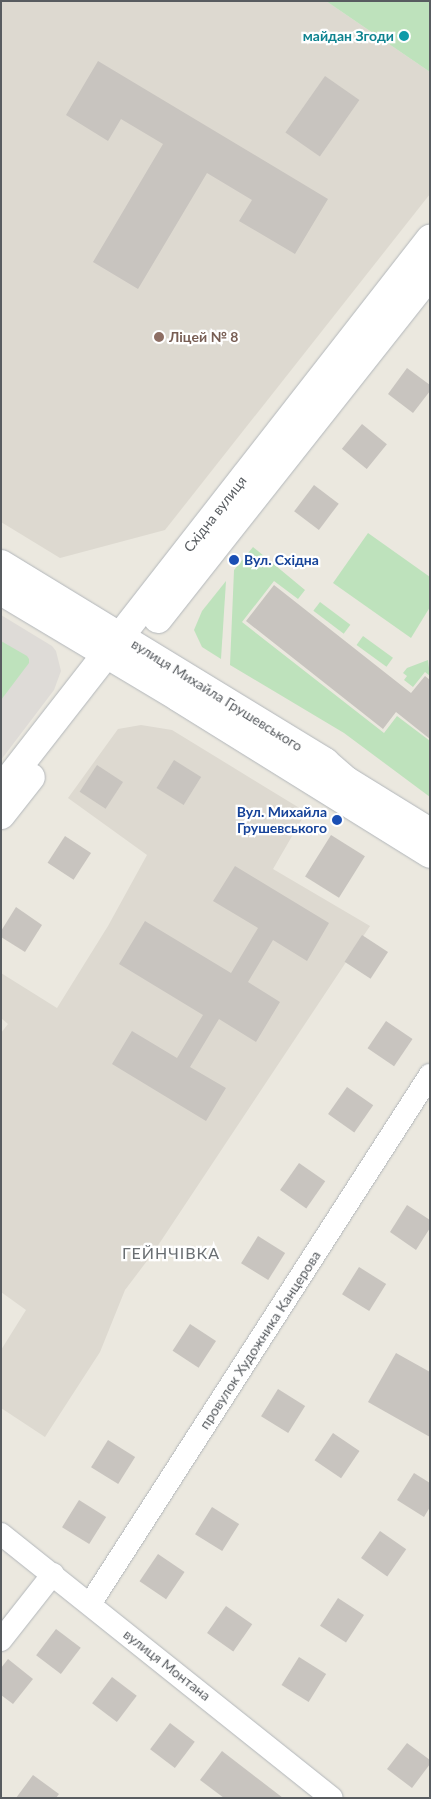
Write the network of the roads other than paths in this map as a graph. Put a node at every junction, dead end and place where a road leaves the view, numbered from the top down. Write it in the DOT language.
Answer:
graph roads {
  1 [pos="430,240"];
  2 [pos="430,274"];
  3 [pos="1,564"];
  4 [pos="1,591"];
  5 [pos="121,650"];
  6 [pos="1,789"];
  7 [pos="1,816"];
  8 [pos="430,832"];
  9 [pos="430,854"];
  10 [pos="430,1075"];
  11 [pos="1,1534"];
  12 [pos="52,1574"];
  13 [pos="90,1604"];
  14 [pos="1,1640"];
  15 [pos="332,1798"];
  1 -- 5 [label="main road, Східна вулиця"];
  2 -- 5 [label="main road, Східна вулиця"];
  3 -- 5 [label="main road, вулиця Михайла Грушевського"];
  4 -- 5 [label="main road, вулиця Михайла Грушевського"];
  5 -- 6 [label="main road, Східна вулиця"];
  5 -- 7 [label="main road, Східна вулиця"];
  5 -- 8 [label="main road, вулиця Михайла Грушевського"];
  5 -- 9 [label="main road, вулиця Михайла Грушевського"];
  10 -- 13 [label="street, провулок Художника Канцерова"];
  11 -- 12 [label="street, вулиця Монтана"];
  12 -- 13 [label="street, вулиця Монтана"];
  12 -- 14 [label="street"];
  13 -- 15 [label="street, вулиця Монтана"];
}
